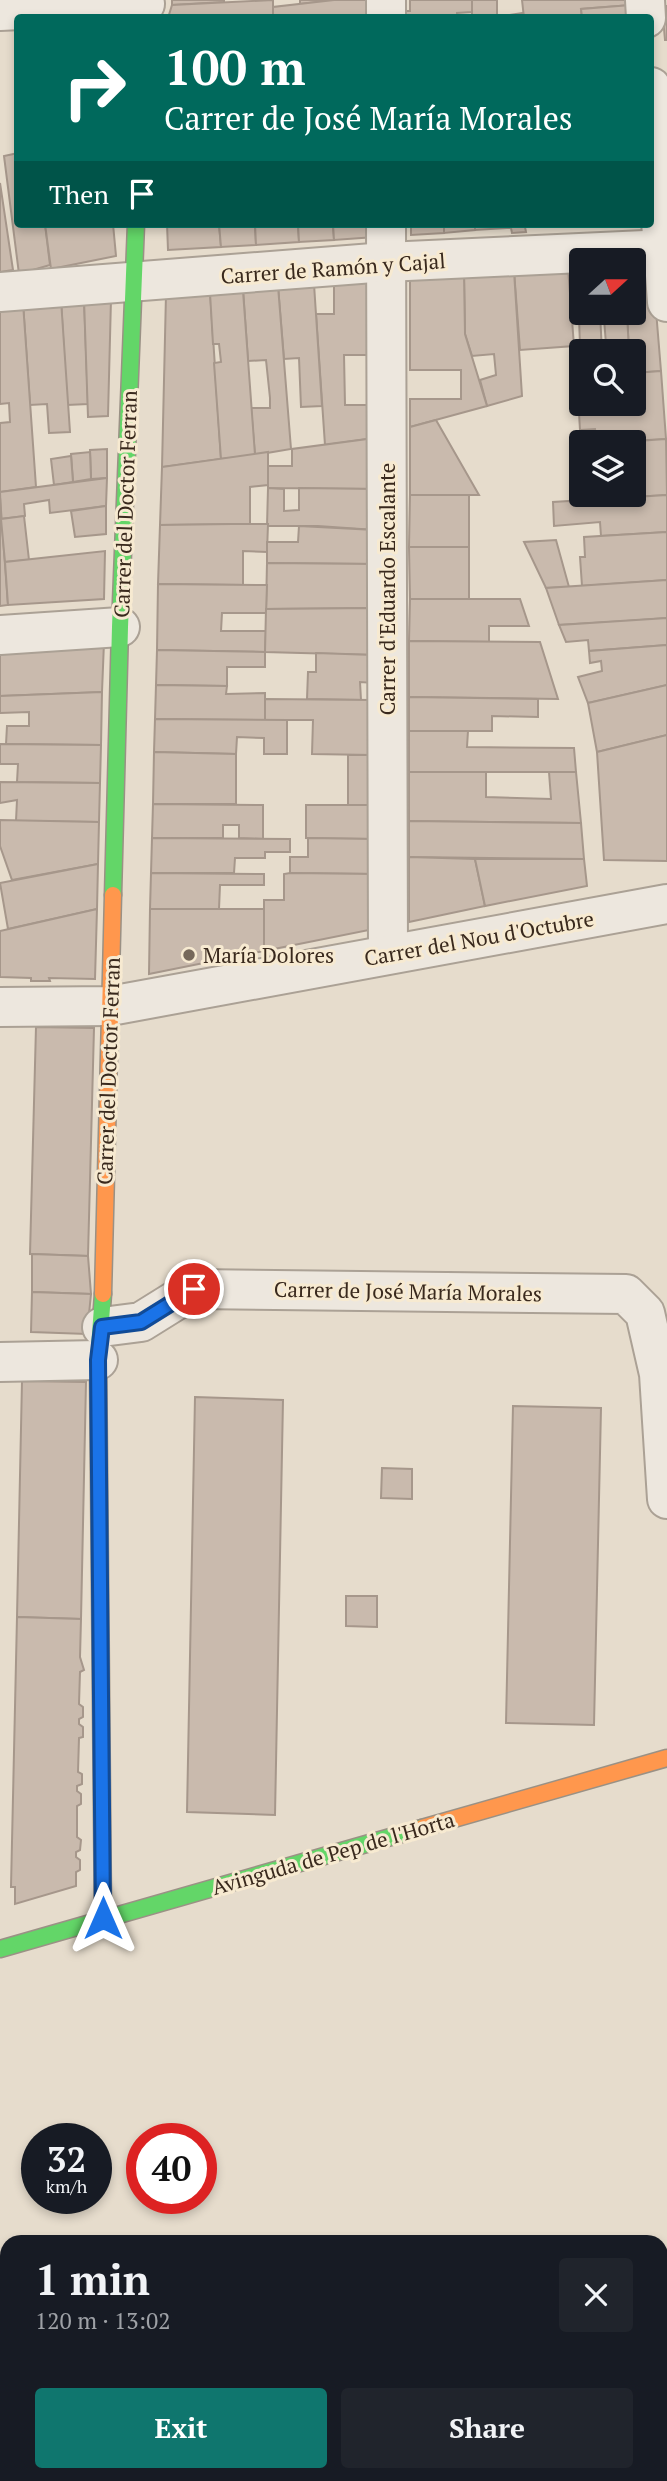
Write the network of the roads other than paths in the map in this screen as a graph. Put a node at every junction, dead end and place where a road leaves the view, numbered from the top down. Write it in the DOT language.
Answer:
graph roads {
  1 [pos="145,7"];
  2 [pos="0,11"];
  3 [pos="654,122"];
  4 [pos="136,228"];
  5 [pos="386,228"];
  6 [pos="665,249"];
  7 [pos="386,262"];
  8 [pos="134,283"];
  9 [pos="0,292"];
  10 [pos="667,302"];
  11 [pos="120,627"];
  12 [pos="0,635"];
  13 [pos="667,904"];
  14 [pos="388,954"];
  15 [pos="110,1006"];
  16 [pos="0,1007"];
  17 [pos="100,1344"];
  18 [pos="0,1362"];
  19 [pos="663,1373"];
  20 [pos="667,1499"];
  21 [pos="667,1758"];
  22 [pos="103,1918"];
  23 [pos="0,1949"];
  1 -- 2 [label="street"];
  3 -- 6 [label="street"];
  4 -- 8 [label="street, Carrer del Doctor Ferran"];
  5 -- 7 [label="street, Carrer d'Eduardo Escalante"];
  6 -- 7 [label="street, Carrer de Ramón y Cajal"];
  6 -- 10 [label="street"];
  7 -- 8 [label="street, Carrer de Ramón y Cajal"];
  7 -- 14 [label="street, Carrer d'Eduardo Escalante"];
  8 -- 9 [label="street, Carrer de Ramón y Cajal"];
  8 -- 11 [label="street, Carrer del Doctor Ferran"];
  11 -- 12 [label="street"];
  11 -- 15 [label="street, Carrer del Doctor Ferran"];
  13 -- 14 [label="street, Carrer del Nou d'Octubre"];
  14 -- 15 [label="street, Carrer del Nou d'Octubre"];
  15 -- 16 [label="street, Carrer del Nou d'Octubre"];
  15 -- 17 [label="street, Carrer del Doctor Ferran"];
  17 -- 18 [label="street, Carrer de José María Morales"];
  17 -- 19 [label="street, Carrer de José María Morales"];
  17 -- 22 [label="street, Carrer del Doctor Ferran"];
  19 -- 20 [label="street, Carrer de José María Morales"];
  21 -- 22 [label="street, Avinguda de Pep de l'Horta"];
  22 -- 23 [label="street, Avinguda de Pep de l'Horta"];
}
